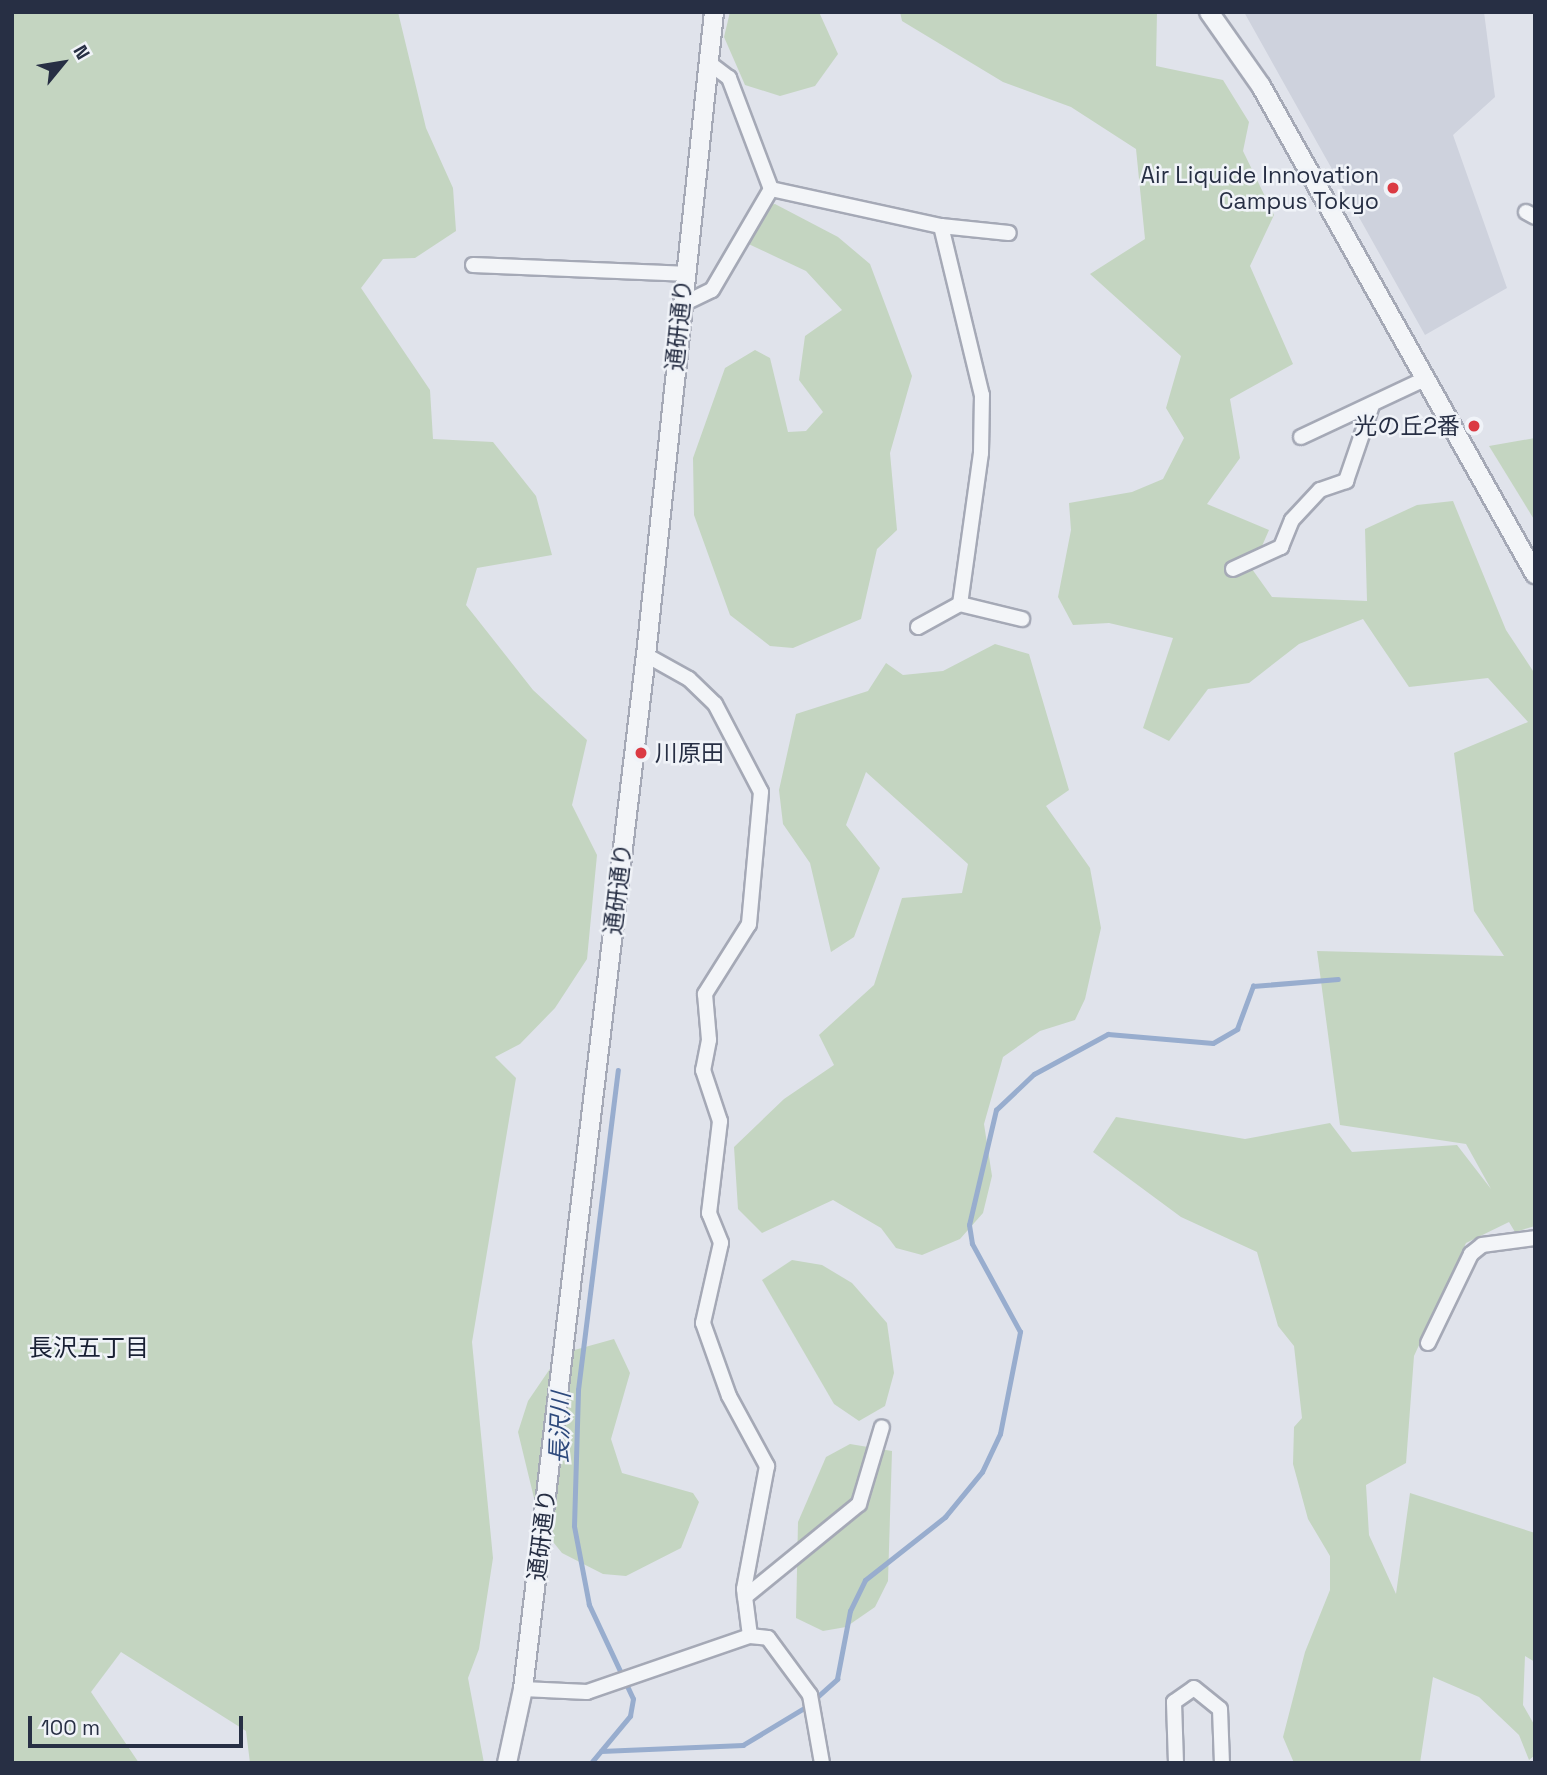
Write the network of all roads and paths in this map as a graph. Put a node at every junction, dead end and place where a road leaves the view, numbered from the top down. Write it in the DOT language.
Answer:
graph roads {
  1 [pos="714,12"];
  2 [pos="1209,12"];
  3 [pos="708,62"];
  4 [pos="771,189"];
  5 [pos="941,226"];
  6 [pos="1009,233"];
  7 [pos="473,265"];
  8 [pos="684,274"];
  9 [pos="681,304"];
  10 [pos="1425,379"];
  11 [pos="1371,405"];
  12 [pos="1301,437"];
  13 [pos="1533,566"];
  14 [pos="1233,569"];
  15 [pos="960,604"];
  16 [pos="1022,619"];
  17 [pos="918,627"];
  18 [pos="646,655"];
  19 [pos="1535,1238"];
  20 [pos="1428,1343"];
  21 [pos="882,1427"];
  22 [pos="745,1597"];
  23 [pos="750,1636"];
  24 [pos="523,1689"];
  25 [pos="507,1763"];
  26 [pos="822,1763"];
  27 [pos="1176,1763"];
  28 [pos="1222,1763"];
  1 -- 3 [label="street, 通研通り"];
  2 -- 10 [label="street"];
  3 -- 4 [label="street"];
  3 -- 8 [label="street, 通研通り"];
  4 -- 5 [label="street"];
  4 -- 9 [label="street"];
  5 -- 6 [label="street"];
  5 -- 15 [label="street"];
  7 -- 8 [label="street"];
  8 -- 9 [label="street, 通研通り"];
  9 -- 18 [label="street, 通研通り"];
  10 -- 11 [label="street"];
  10 -- 13 [label="street"];
  11 -- 12 [label="street"];
  11 -- 14 [label="street"];
  15 -- 16 [label="street"];
  15 -- 17 [label="street"];
  18 -- 22 [label="street"];
  18 -- 24 [label="street, 通研通り"];
  19 -- 20 [label="street"];
  21 -- 22 [label="street"];
  22 -- 23 [label="street"];
  23 -- 24 [label="street"];
  23 -- 26 [label="street"];
  24 -- 25 [label="street, 通研通り"];
  27 -- 28 [label="street"];
}
